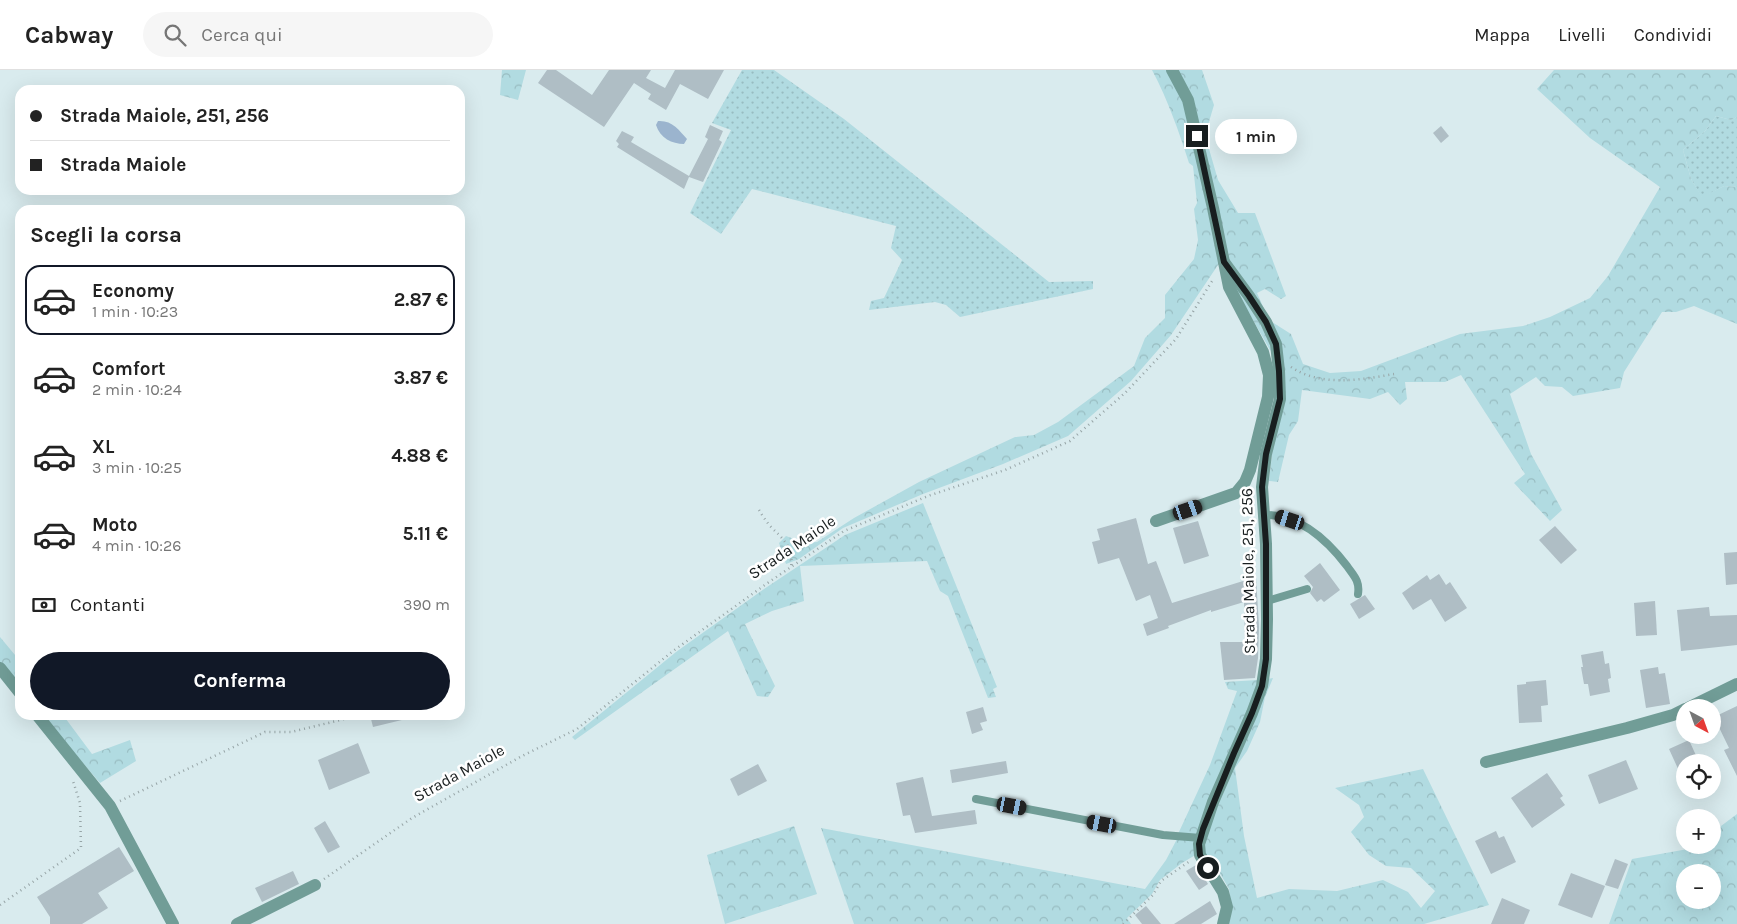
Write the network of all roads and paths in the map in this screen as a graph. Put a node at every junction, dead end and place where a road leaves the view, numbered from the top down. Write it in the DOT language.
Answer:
graph roads {
  1 [pos="1172,70"];
  2 [pos="1224,262"];
  3 [pos="1278,357"];
  4 [pos="1394,374"];
  5 [pos="759,510"];
  6 [pos="1264,515"];
  7 [pos="1156,521"];
  8 [pos="791,567"];
  9 [pos="1307,589"];
  10 [pos="1358,594"];
  11 [pos="1267,601"];
  12 [pos="0,668"];
  13 [pos="1737,684"];
  14 [pos="15,687"];
  15 [pos="1706,699"];
  16 [pos="1676,713"];
  17 [pos="42,720"];
  18 [pos="340,720"];
  19 [pos="1486,762"];
  20 [pos="71,774"];
  21 [pos="976,799"];
  22 [pos="110,806"];
  23 [pos="1201,838"];
  24 [pos="1200,855"];
  25 [pos="315,885"];
  26 [pos="0,905"];
  27 [pos="173,924"];
  28 [pos="237,924"];
  29 [pos="1123,924"];
  30 [pos="1223,924"];
  1 -- 2 [label="street"];
  2 -- 3 [label="street, Strada Maiole, 251, 256"];
  2 -- 7 [label="street"];
  2 -- 8 [label="path, Strada Maiole"];
  3 -- 4 [label="path"];
  3 -- 6 [label="street, Strada Maiole, 251, 256"];
  5 -- 8 [label="path"];
  6 -- 10 [label="lane"];
  6 -- 11 [label="street, Strada Maiole, 251, 256"];
  8 -- 25 [label="path, Strada Maiole"];
  9 -- 11 [label="lane"];
  11 -- 23 [label="street, Strada Maiole, 251, 256"];
  12 -- 14 [label="street"];
  13 -- 15 [label="street"];
  16 -- 19 [label="street"];
  17 -- 22 [label="street"];
  18 -- 22 [label="path"];
  20 -- 26 [label="path"];
  21 -- 23 [label="lane"];
  22 -- 27 [label="street"];
  23 -- 24 [label="street, Strada Maiole, 251, 256"];
  24 -- 29 [label="path"];
  24 -- 30 [label="street"];
  25 -- 28 [label="street"];
}
